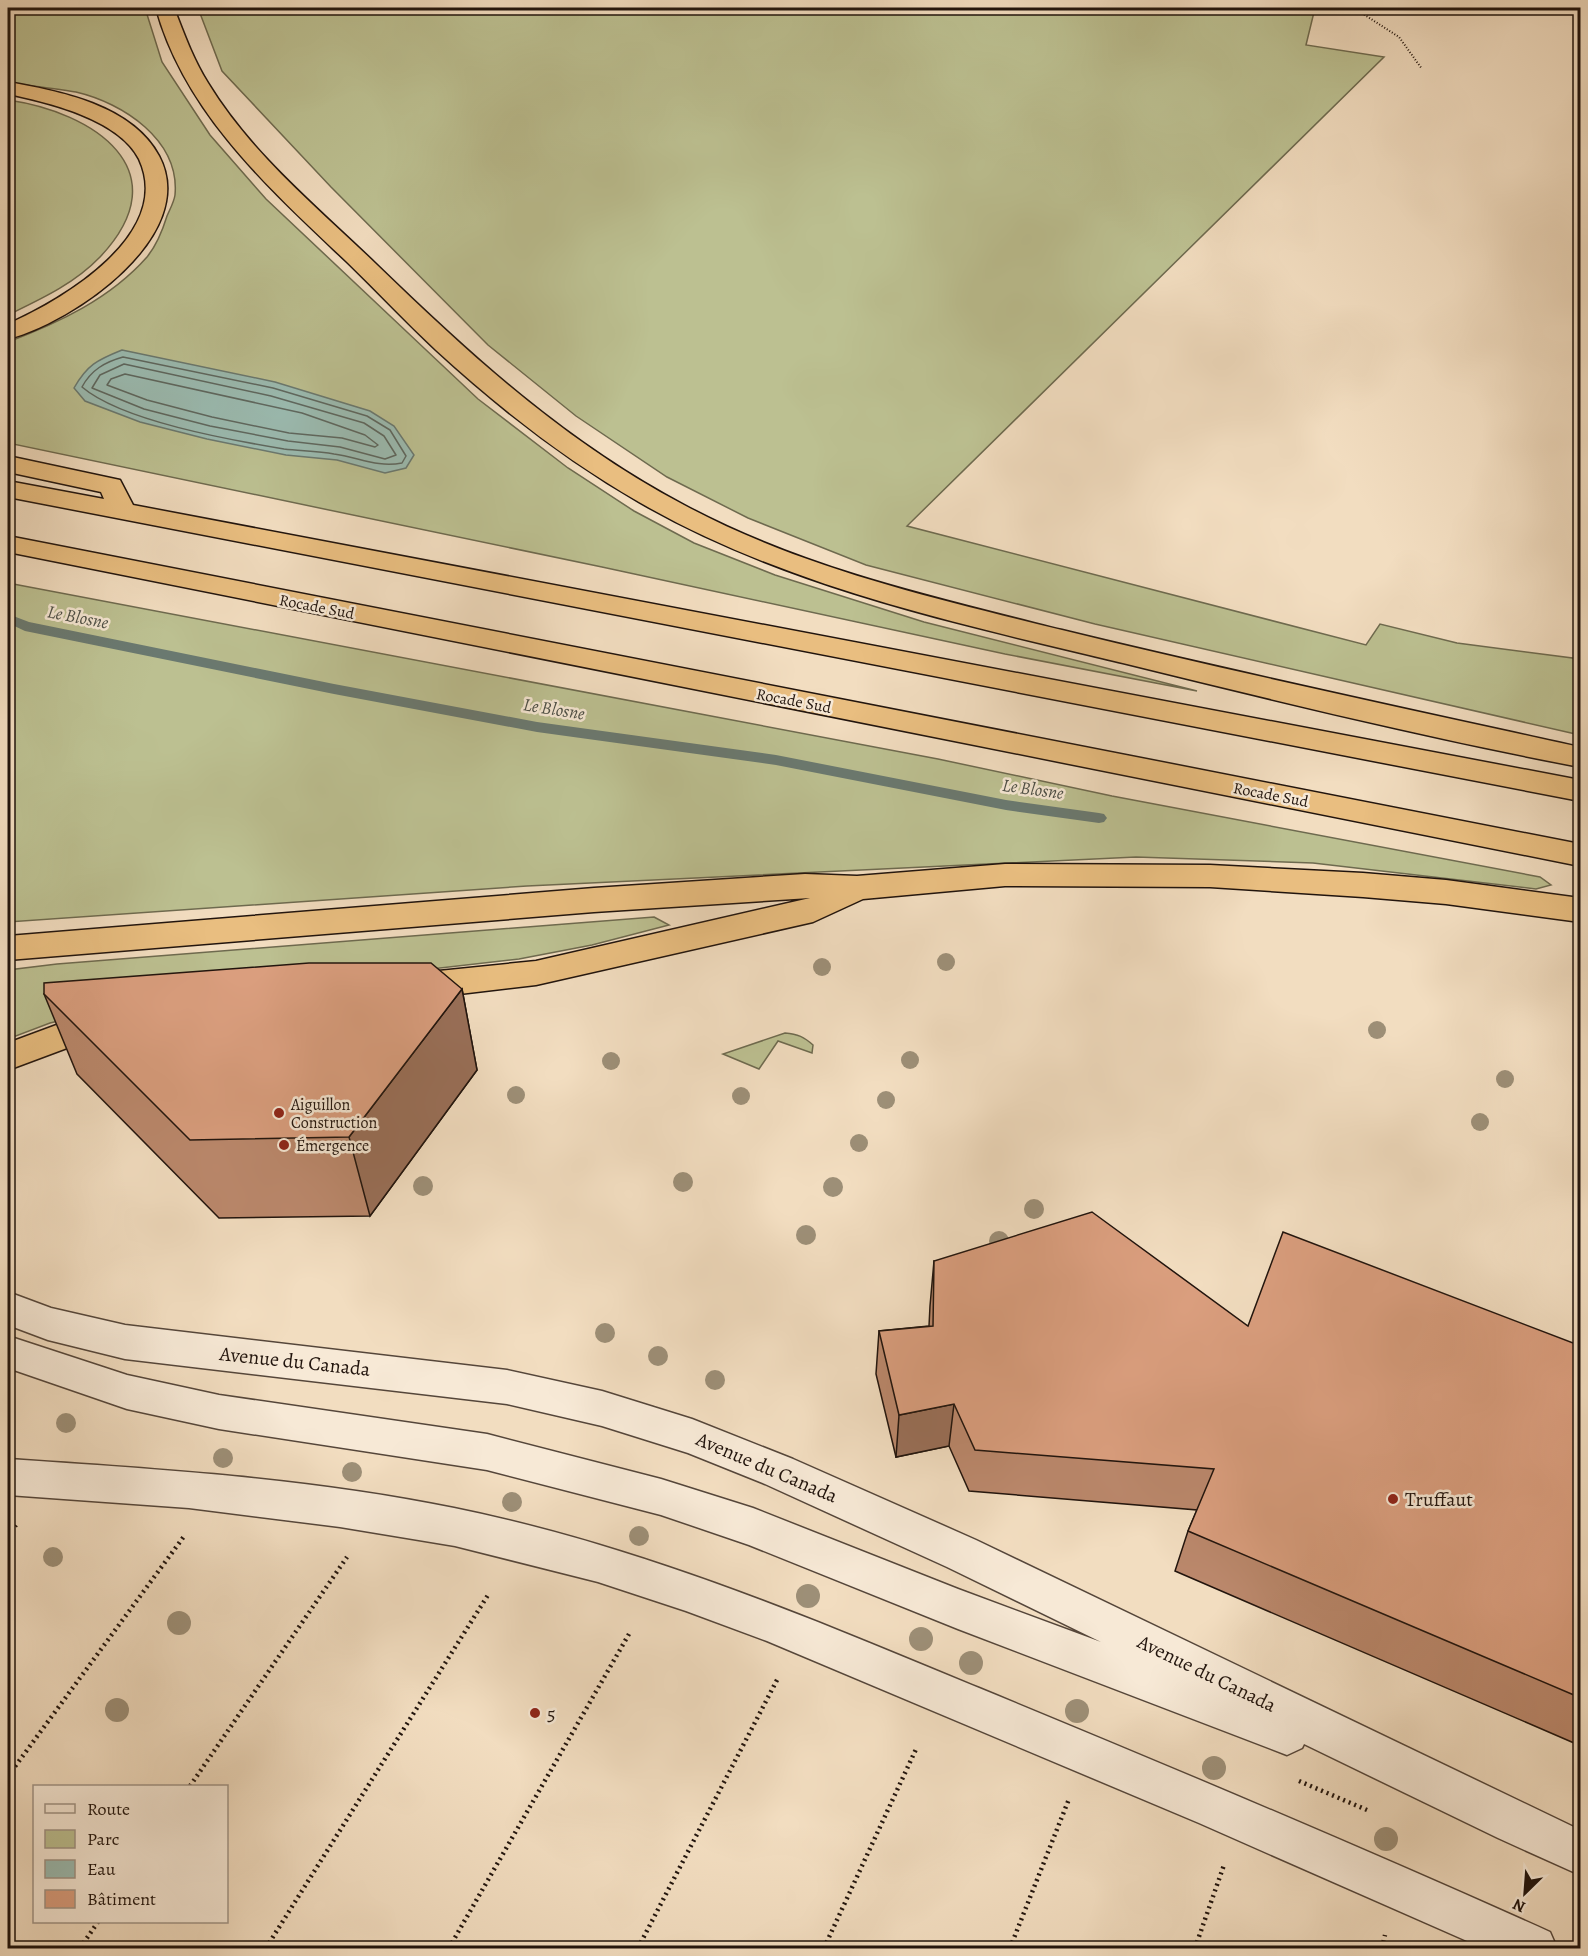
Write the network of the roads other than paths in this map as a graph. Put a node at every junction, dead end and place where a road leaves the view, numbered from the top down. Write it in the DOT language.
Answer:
graph roads {
  1 [pos="165,8"];
  2 [pos="8,88"];
  3 [pos="8,332"];
  4 [pos="8,464"];
  5 [pos="8,489"];
  6 [pos="123,512"];
  7 [pos="8,544"];
  8 [pos="1581,758"];
  9 [pos="1581,791"];
  10 [pos="1581,855"];
  11 [pos="857,888"];
  12 [pos="1581,910"];
  13 [pos="8,948"];
  14 [pos="384,990"];
  15 [pos="137,1017"];
  16 [pos="8,1057"];
  17 [pos="8,1308"];
  18 [pos="8,1352"];
  19 [pos="8,1477"];
  20 [pos="1471,1803"];
  21 [pos="1581,1852"];
  22 [pos="1534,1948"];
  1 -- 8 [label="highway"];
  2 -- 3 [label="highway"];
  4 -- 6 [label="highway"];
  5 -- 6 [label="highway"];
  6 -- 9 [label="highway"];
  7 -- 10 [label="highway, Rocade Sud"];
  11 -- 12 [label="highway"];
  11 -- 13 [label="highway"];
  11 -- 14 [label="highway"];
  15 -- 16 [label="highway"];
  17 -- 20 [label="street, Avenue du Canada"];
  18 -- 20 [label="street, Avenue du Canada"];
  19 -- 22 [label="street"];
  20 -- 21 [label="street, Avenue du Canada"];
}
